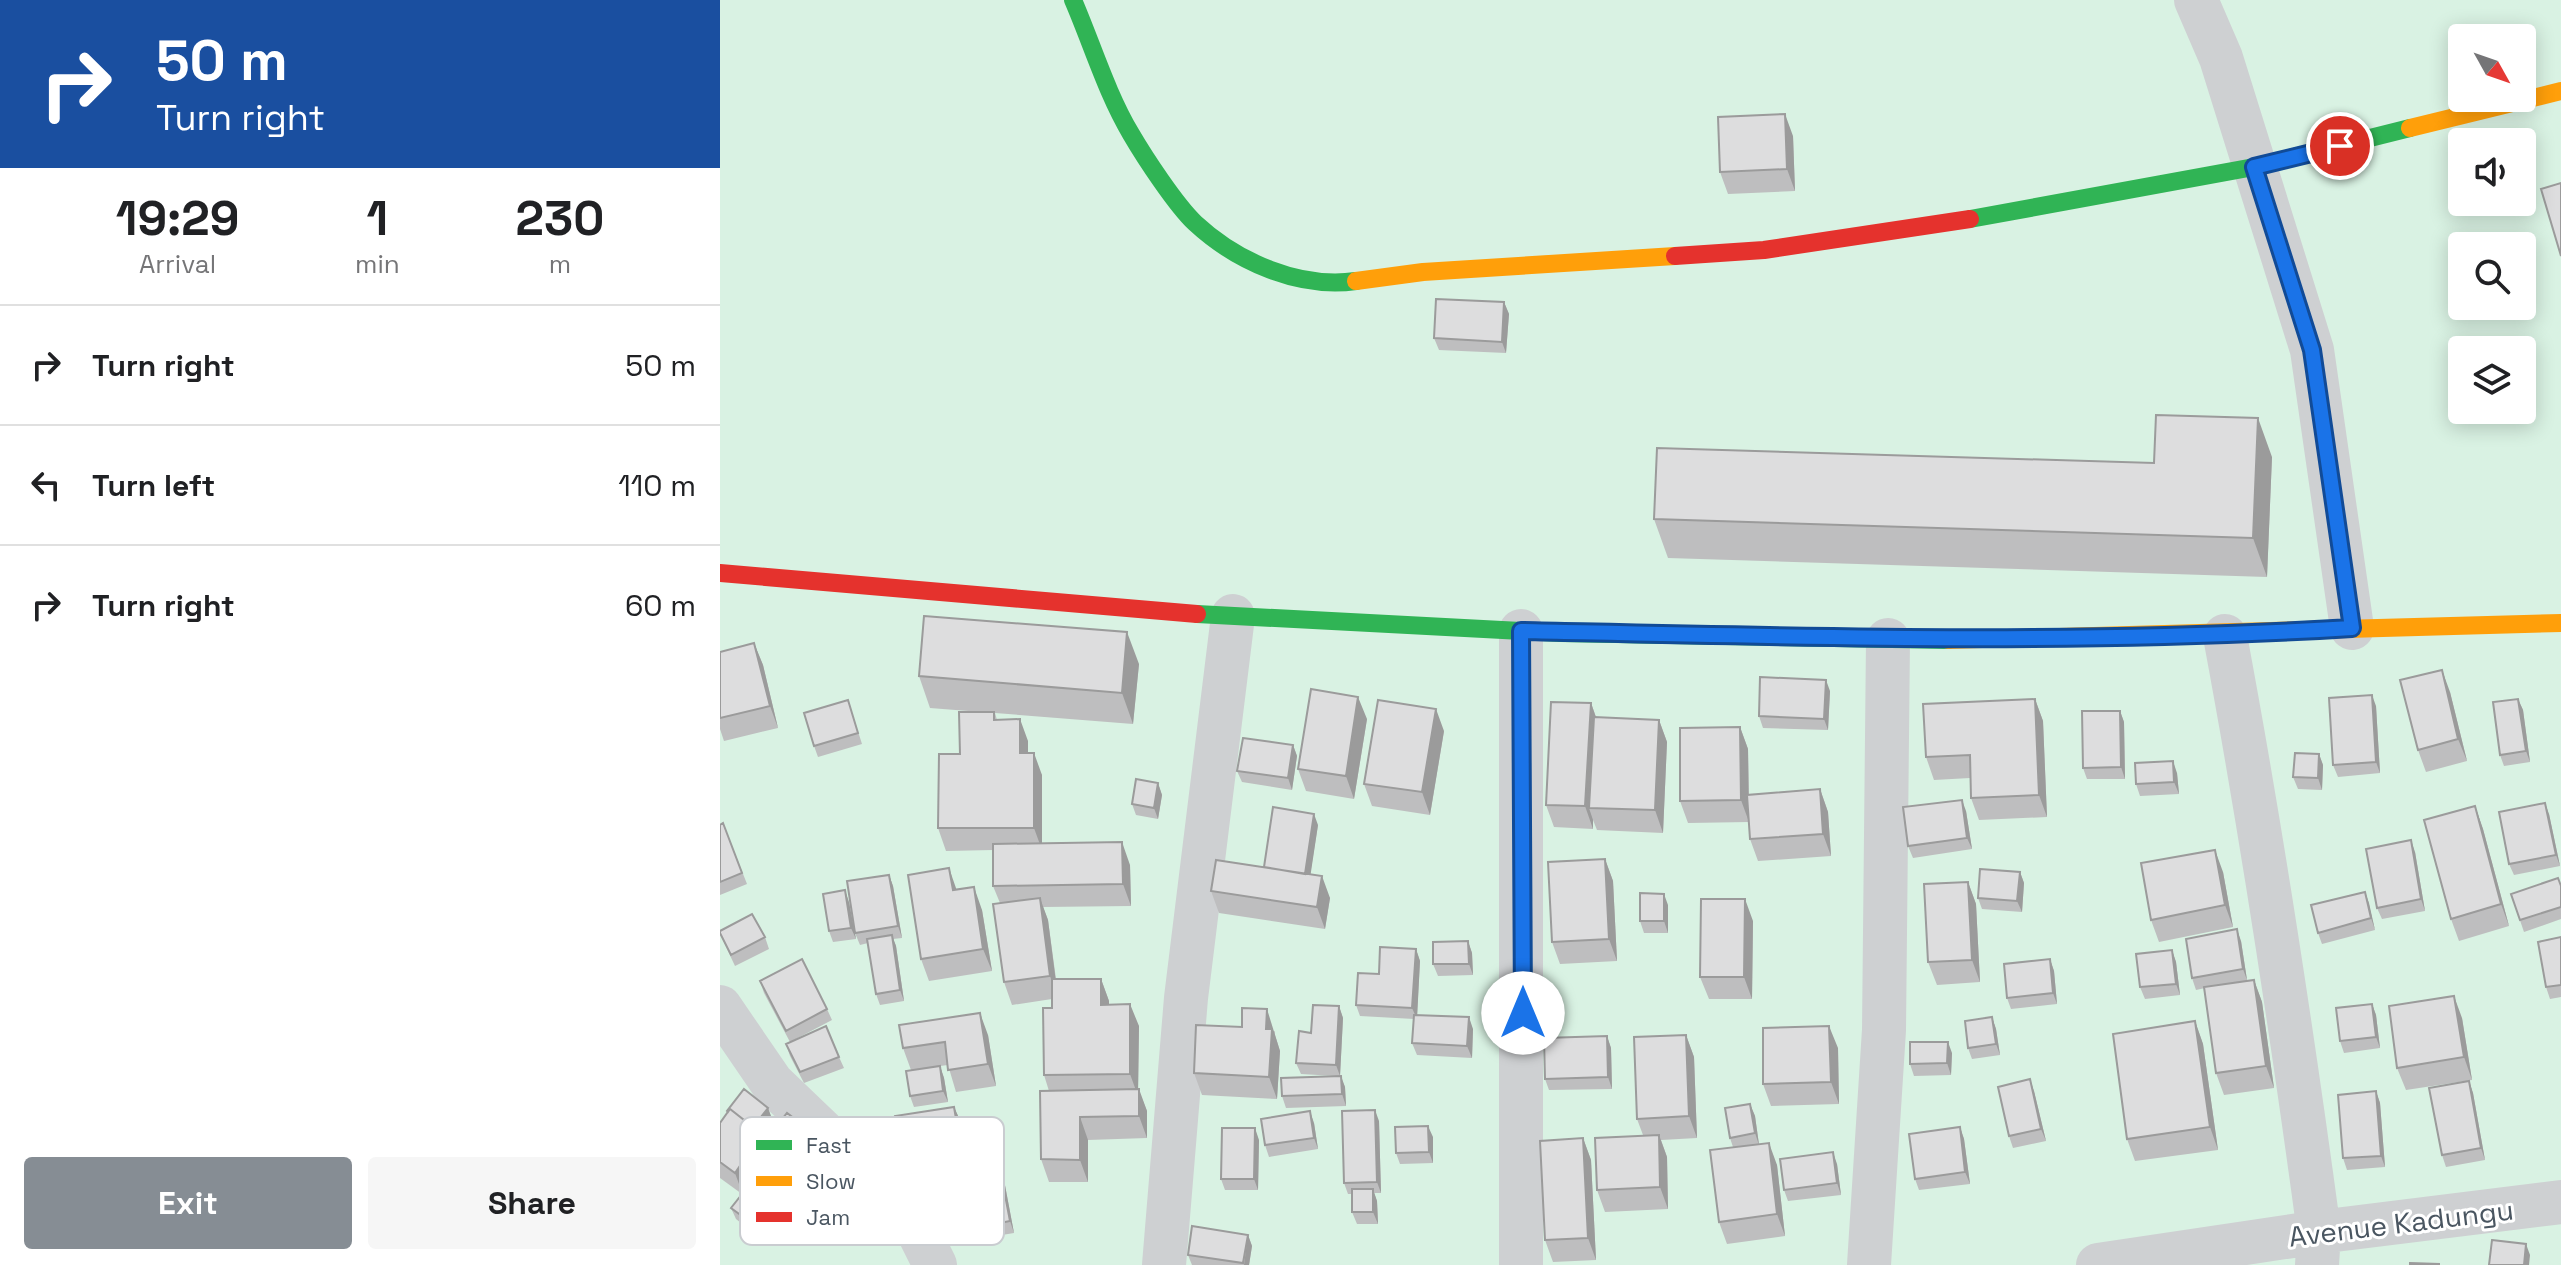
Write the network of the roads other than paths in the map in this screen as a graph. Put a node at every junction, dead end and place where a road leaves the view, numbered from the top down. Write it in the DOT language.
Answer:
graph roads {
  1 [pos="1073,0"];
  2 [pos="2196,0"];
  3 [pos="2561,91"];
  4 [pos="2254,167"];
  5 [pos="720,573"];
  6 [pos="1233,616"];
  7 [pos="2561,623"];
  8 [pos="2352,628"];
  9 [pos="1521,631"];
  10 [pos="2225,636"];
  11 [pos="1888,640"];
  12 [pos="720,1007"];
  13 [pos="808,1117"];
  14 [pos="2561,1202"];
  15 [pos="925,1245"];
  16 [pos="2318,1249"];
  17 [pos="935,1265"];
  18 [pos="1164,1265"];
  19 [pos="1521,1265"];
  20 [pos="1869,1265"];
  21 [pos="2098,1265"];
  1 -- 4 [label="street"];
  2 -- 4 [label="street"];
  3 -- 4 [label="street"];
  4 -- 8 [label="street"];
  5 -- 6 [label="street"];
  6 -- 9 [label="street"];
  6 -- 18 [label="street"];
  7 -- 8 [label="street"];
  8 -- 10 [label="street"];
  9 -- 11 [label="street"];
  9 -- 19 [label="street"];
  10 -- 11 [label="street"];
  10 -- 16 [label="street"];
  11 -- 20 [label="street"];
  12 -- 13 [label="street"];
  14 -- 16 [label="street, Avenue Kadungu"];
  15 -- 17 [label="street"];
  16 -- 21 [label="street, Avenue Kadungu"];
}
